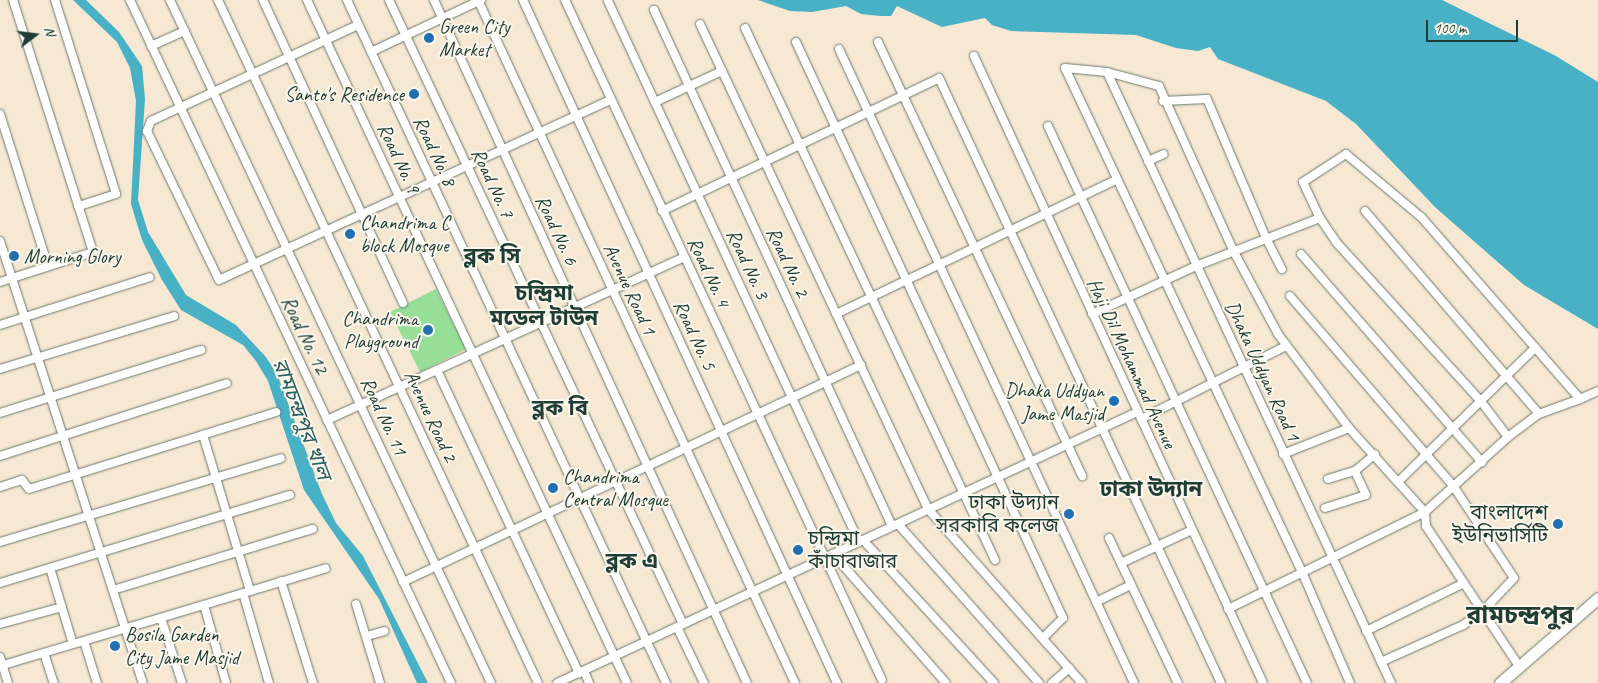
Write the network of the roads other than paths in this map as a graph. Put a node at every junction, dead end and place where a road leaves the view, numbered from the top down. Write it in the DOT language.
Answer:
graph roads {
  1 [pos="13,0"];
  2 [pos="56,0"];
  3 [pos="130,0"];
  4 [pos="170,0"];
  5 [pos="218,0"];
  6 [pos="263,0"];
  7 [pos="307,0"];
  8 [pos="347,0"];
  9 [pos="389,0"];
  10 [pos="434,0"];
  11 [pos="479,0"];
  12 [pos="523,0"];
  13 [pos="565,0"];
  14 [pos="608,1"];
  15 [pos="654,10"];
  16 [pos="442,18"];
  17 [pos="700,24"];
  18 [pos="358,25"];
  19 [pos="745,28"];
  20 [pos="185,31"];
  21 [pos="406,36"];
  22 [pos="326,40"];
  23 [pos="796,42"];
  24 [pos="878,42"];
  25 [pos="151,46"];
  26 [pos="839,49"];
  27 [pos="371,52"];
  28 [pos="974,56"];
  29 [pos="290,57"];
  30 [pos="722,71"];
  31 [pos="1107,72"];
  32 [pos="253,74"];
  33 [pos="689,86"];
  34 [pos="213,92"];
  35 [pos="903,96"];
  36 [pos="611,100"];
  37 [pos="1163,100"];
  38 [pos="655,102"];
  39 [pos="180,108"];
  40 [pos="870,112"];
  41 [pos="0,114"];
  42 [pos="576,116"];
  43 [pos="1048,126"];
  44 [pos="836,128"];
  45 [pos="540,132"];
  46 [pos="800,145"];
  47 [pos="502,150"];
  48 [pos="1164,154"];
  49 [pos="1148,161"];
  50 [pos="765,162"];
  51 [pos="467,166"];
  52 [pos="731,178"];
  53 [pos="1116,180"];
  54 [pos="432,182"];
  55 [pos="698,194"];
  56 [pos="1082,196"];
  57 [pos="400,197"];
  58 [pos="78,206"];
  59 [pos="662,211"];
  60 [pos="1365,211"];
  61 [pos="362,214"];
  62 [pos="1045,214"];
  63 [pos="1320,218"];
  64 [pos="326,230"];
  65 [pos="1010,230"];
  66 [pos="1266,238"];
  67 [pos="0,241"];
  68 [pos="974,248"];
  69 [pos="287,249"];
  70 [pos="1234,252"];
  71 [pos="1302,254"];
  72 [pos="684,257"];
  73 [pos="254,264"];
  74 [pos="939,265"];
  75 [pos="48,266"];
  76 [pos="1196,266"];
  77 [pos="1282,269"];
  78 [pos="648,273"];
  79 [pos="150,277"];
  80 [pos="12,278"];
  81 [pos="906,280"];
  82 [pos="1162,281"];
  83 [pos="0,282"];
  84 [pos="613,289"];
  85 [pos="1290,296"];
  86 [pos="872,297"];
  87 [pos="1129,298"];
  88 [pos="403,303"];
  89 [pos="575,307"];
  90 [pos="836,314"];
  91 [pos="1092,314"];
  92 [pos="174,316"];
  93 [pos="25,317"];
  94 [pos="541,322"];
  95 [pos="0,325"];
  96 [pos="505,338"];
  97 [pos="1286,346"];
  98 [pos="1534,348"];
  99 [pos="201,350"];
  100 [pos="473,353"];
  101 [pos="38,358"];
  102 [pos="861,366"];
  103 [pos="0,369"];
  104 [pos="1245,369"];
  105 [pos="437,370"];
  106 [pos="1506,376"];
  107 [pos="825,382"];
  108 [pos="227,383"];
  109 [pos="1214,384"];
  110 [pos="400,386"];
  111 [pos="1598,391"];
  112 [pos="51,397"];
  113 [pos="792,398"];
  114 [pos="1580,399"];
  115 [pos="1480,400"];
  116 [pos="1177,402"];
  117 [pos="360,404"];
  118 [pos="276,412"];
  119 [pos="0,413"];
  120 [pos="1540,414"];
  121 [pos="757,415"];
  122 [pos="1139,415"];
  123 [pos="327,420"];
  124 [pos="1102,428"];
  125 [pos="1349,428"];
  126 [pos="1451,428"];
  127 [pos="721,432"];
  128 [pos="203,435"];
  129 [pos="63,436"];
  130 [pos="1508,437"];
  131 [pos="1067,444"];
  132 [pos="687,448"];
  133 [pos="1283,454"];
  134 [pos="1375,454"];
  135 [pos="1425,454"];
  136 [pos="0,456"];
  137 [pos="281,458"];
  138 [pos="1031,462"];
  139 [pos="1482,462"];
  140 [pos="648,466"];
  141 [pos="1355,471"];
  142 [pos="76,474"];
  143 [pos="1082,476"];
  144 [pos="216,478"];
  145 [pos="996,478"];
  146 [pos="1328,479"];
  147 [pos="616,481"];
  148 [pos="1398,482"];
  149 [pos="0,487"];
  150 [pos="1454,488"];
  151 [pos="962,494"];
  152 [pos="290,495"];
  153 [pos="580,498"];
  154 [pos="1325,508"];
  155 [pos="928,510"];
  156 [pos="1425,512"];
  157 [pos="548,513"];
  158 [pos="227,514"];
  159 [pos="89,516"];
  160 [pos="895,525"];
  161 [pos="312,529"];
  162 [pos="512,530"];
  163 [pos="1192,530"];
  164 [pos="1109,538"];
  165 [pos="861,541"];
  166 [pos="0,542"];
  167 [pos="1157,547"];
  168 [pos="475,548"];
  169 [pos="101,552"];
  170 [pos="238,552"];
  171 [pos="833,554"];
  172 [pos="1332,558"];
  173 [pos="823,559"];
  174 [pos="995,560"];
  175 [pos="1121,563"];
  176 [pos="436,566"];
  177 [pos="50,568"];
  178 [pos="326,568"];
  179 [pos="1302,572"];
  180 [pos="787,575"];
  181 [pos="281,581"];
  182 [pos="403,582"];
  183 [pos="0,583"];
  184 [pos="1464,583"];
  185 [pos="1131,585"];
  186 [pos="113,590"];
  187 [pos="1264,590"];
  188 [pos="754,591"];
  189 [pos="246,592"];
  190 [pos="1096,602"];
  191 [pos="1597,602"];
  192 [pos="204,604"];
  193 [pos="356,604"];
  194 [pos="62,606"];
  195 [pos="1228,608"];
  196 [pos="714,610"];
  197 [pos="1484,610"];
  198 [pos="161,618"];
  199 [pos="0,624"];
  200 [pos="680,626"];
  201 [pos="126,628"];
  202 [pos="384,631"];
  203 [pos="1366,631"];
  204 [pos="367,636"];
  205 [pos="1043,638"];
  206 [pos="84,641"];
  207 [pos="647,641"];
  208 [pos="73,644"];
  209 [pos="44,652"];
  210 [pos="615,656"];
  211 [pos="1381,662"];
  212 [pos="1,663"];
  213 [pos="1519,666"];
  214 [pos="1069,668"];
  215 [pos="581,672"];
  216 [pos="882,680"];
  217 [pos="1303,682"];
  218 [pos="8,683"];
  219 [pos="54,683"];
  220 [pos="97,683"];
  221 [pos="143,683"];
  222 [pos="182,683"];
  223 [pos="226,683"];
  224 [pos="269,683"];
  225 [pos="313,683"];
  226 [pos="380,683"];
  227 [pos="451,683"];
  228 [pos="491,683"];
  229 [pos="538,683"];
  230 [pos="557,683"];
  231 [pos="589,683"];
  232 [pos="627,683"];
  233 [pos="666,683"];
  234 [pos="704,683"];
  235 [pos="747,683"];
  236 [pos="795,683"];
  237 [pos="837,683"];
  238 [pos="946,683"];
  239 [pos="994,683"];
  240 [pos="1039,683"];
  241 [pos="1052,683"];
  242 [pos="1082,683"];
  243 [pos="1134,683"];
  244 [pos="1178,683"];
  245 [pos="1221,683"];
  246 [pos="1263,683"];
  247 [pos="1350,683"];
  248 [pos="1390,683"];
  249 [pos="1500,683"];
  1 -- 58 [label="street"];
  2 -- 58 [label="street"];
  3 -- 25 [label="street, Road No. 12"];
  4 -- 20 [label="street, Road No. 11"];
  5 -- 32 [label="street, Avenue Road 2"];
  6 -- 29 [label="street"];
  7 -- 22 [label="street, Road No. 9"];
  8 -- 18 [label="street, Road No. 8"];
  9 -- 21 [label="street, Road No. 7"];
  10 -- 16 [label="street, Road No. 6"];
  11 -- 16 [label="street"];
  11 -- 45 [label="street, Avenue Road 1"];
  12 -- 42 [label="street, Road No. 5"];
  13 -- 36 [label="street, Road No. 4"];
  14 -- 38 [label="street, Road No. 3"];
  15 -- 33 [label="street, Road No. 2"];
  16 -- 21 [label="street"];
  16 -- 47 [label="street, Road No. 6"];
  17 -- 30 [label="street"];
  18 -- 22 [label="street"];
  18 -- 27 [label="street, Road No. 8"];
  19 -- 46 [label="street"];
  20 -- 25 [label="street"];
  20 -- 34 [label="street, Road No. 11"];
  21 -- 27 [label="street"];
  21 -- 51 [label="street, Road No. 7"];
  22 -- 29 [label="street"];
  22 -- 57 [label="street, Road No. 9"];
  23 -- 44 [label="street"];
  24 -- 35 [label="street"];
  25 -- 39 [label="street, Road No. 12"];
  26 -- 40 [label="street"];
  27 -- 54 [label="street, Road No. 8"];
  28 -- 62 [label="street, Haji Dil Mohammad Avenue"];
  29 -- 32 [label="street"];
  29 -- 61 [label="street"];
  30 -- 33 [label="street"];
  30 -- 50 [label="street"];
  31 -- 37 [label="street"];
  31 -- 49 [label="street, Dhaka Uddyan Road 1"];
  31 -- 53 [label="street"];
  32 -- 34 [label="street"];
  32 -- 64 [label="street, Avenue Road 2"];
  33 -- 38 [label="street"];
  33 -- 52 [label="street, Road No. 2"];
  34 -- 39 [label="street"];
  34 -- 69 [label="street, Road No. 11"];
  35 -- 40 [label="street"];
  35 -- 65 [label="street"];
  35 -- 68 [label="street"];
  36 -- 42 [label="street"];
  36 -- 59 [label="street, Road No. 4"];
  37 -- 66 [label="street"];
  37 -- 70 [label="street"];
  38 -- 55 [label="street, Road No. 3"];
  39 -- 73 [label="street, Road No. 12"];
  39 -- 73 [label="street"];
  40 -- 44 [label="street"];
  40 -- 74 [label="street"];
  41 -- 75 [label="street"];
  42 -- 45 [label="street"];
  42 -- 78 [label="street, Road No. 5"];
  43 -- 56 [label="street"];
  44 -- 46 [label="street"];
  44 -- 81 [label="street"];
  45 -- 47 [label="street"];
  45 -- 84 [label="street, Avenue Road 1"];
  46 -- 50 [label="street"];
  46 -- 86 [label="street"];
  47 -- 51 [label="street"];
  47 -- 89 [label="street, Road No. 6"];
  48 -- 49 [label="street"];
  49 -- 76 [label="street, Dhaka Uddyan Road 1"];
  50 -- 52 [label="street"];
  50 -- 90 [label="street"];
  51 -- 54 [label="street"];
  51 -- 94 [label="street, Road No. 7"];
  52 -- 55 [label="street"];
  52 -- 107 [label="street, Road No. 2"];
  53 -- 56 [label="street"];
  53 -- 82 [label="street"];
  54 -- 57 [label="street"];
  54 -- 96 [label="street, Road No. 8"];
  55 -- 59 [label="street"];
  55 -- 113 [label="street, Road No. 3"];
  56 -- 62 [label="street"];
  56 -- 87 [label="street"];
  57 -- 61 [label="street"];
  57 -- 100 [label="street, Road No. 9"];
  58 -- 75 [label="street"];
  59 -- 72 [label="street, Road No. 4"];
  60 -- 106 [label="street"];
  61 -- 64 [label="street"];
  61 -- 88 [label="street"];
  62 -- 65 [label="street"];
  62 -- 91 [label="street, Haji Dil Mohammad Avenue"];
  63 -- 66 [label="street"];
  63 -- 98 [label="street"];
  63 -- 115 [label="street"];
  64 -- 69 [label="street"];
  64 -- 110 [label="street, Avenue Road 2"];
  65 -- 68 [label="street"];
  65 -- 124 [label="street"];
  66 -- 70 [label="street"];
  66 -- 77 [label="street"];
  67 -- 80 [label="street"];
  68 -- 74 [label="street"];
  68 -- 131 [label="street"];
  69 -- 73 [label="street"];
  69 -- 117 [label="street, Road No. 11"];
  70 -- 76 [label="street"];
  70 -- 97 [label="street"];
  71 -- 126 [label="street"];
  72 -- 78 [label="street"];
  72 -- 121 [label="street, Road No. 4"];
  73 -- 123 [label="street, Road No. 12"];
  74 -- 81 [label="street"];
  74 -- 138 [label="street"];
  75 -- 80 [label="street"];
  76 -- 82 [label="street"];
  76 -- 104 [label="street, Dhaka Uddyan Road 1"];
  78 -- 84 [label="street"];
  78 -- 127 [label="street, Road No. 5"];
  79 -- 93 [label="street"];
  80 -- 83 [label="street"];
  80 -- 93 [label="street"];
  81 -- 86 [label="street"];
  81 -- 145 [label="street"];
  82 -- 87 [label="street"];
  82 -- 109 [label="street"];
  84 -- 89 [label="street"];
  84 -- 132 [label="street, Avenue Road 1"];
  85 -- 135 [label="street"];
  86 -- 90 [label="street"];
  86 -- 151 [label="street"];
  87 -- 91 [label="street"];
  87 -- 116 [label="street"];
  89 -- 94 [label="street"];
  89 -- 140 [label="street, Road No. 6"];
  90 -- 102 [label="street"];
  91 -- 122 [label="street, Haji Dil Mohammad Avenue"];
  92 -- 101 [label="street"];
  93 -- 95 [label="street"];
  93 -- 101 [label="street"];
  94 -- 96 [label="street"];
  94 -- 147 [label="street, Road No. 7"];
  96 -- 100 [label="street"];
  96 -- 153 [label="street, Road No. 8"];
  97 -- 104 [label="street"];
  97 -- 125 [label="street"];
  98 -- 106 [label="street"];
  98 -- 114 [label="street"];
  99 -- 112 [label="street"];
  100 -- 105 [label="street"];
  100 -- 157 [label="street, Road No. 9"];
  101 -- 103 [label="street"];
  101 -- 112 [label="street"];
  102 -- 107 [label="street"];
  102 -- 155 [label="street"];
  104 -- 109 [label="street"];
  104 -- 133 [label="street, Dhaka Uddyan Road 1"];
  105 -- 110 [label="street"];
  105 -- 162 [label="street"];
  106 -- 115 [label="street"];
  106 -- 120 [label="street"];
  107 -- 113 [label="street"];
  107 -- 160 [label="street, Road No. 2"];
  108 -- 129 [label="street"];
  109 -- 116 [label="street"];
  109 -- 179 [label="street"];
  110 -- 117 [label="street"];
  110 -- 168 [label="street, Avenue Road 2"];
  111 -- 114 [label="street"];
  112 -- 119 [label="street"];
  112 -- 129 [label="street"];
  113 -- 121 [label="street"];
  113 -- 165 [label="street, Road No. 3"];
  114 -- 120 [label="street"];
  115 -- 126 [label="street"];
  115 -- 130 [label="street"];
  116 -- 122 [label="street"];
  116 -- 187 [label="street"];
  117 -- 123 [label="street"];
  117 -- 176 [label="street, Road No. 11"];
  118 -- 128 [label="street"];
  120 -- 130 [label="street"];
  121 -- 127 [label="street"];
  121 -- 173 [label="street, Road No. 4"];
  122 -- 124 [label="street"];
  122 -- 163 [label="street, Haji Dil Mohammad Avenue"];
  123 -- 182 [label="street, Road No. 12"];
  124 -- 131 [label="street"];
  124 -- 167 [label="street"];
  125 -- 133 [label="street"];
  125 -- 134 [label="street"];
  126 -- 135 [label="street"];
  126 -- 139 [label="street"];
  127 -- 132 [label="street"];
  127 -- 180 [label="street, Road No. 5"];
  128 -- 142 [label="street"];
  128 -- 144 [label="street"];
  129 -- 136 [label="street"];
  129 -- 142 [label="street"];
  130 -- 139 [label="street"];
  131 -- 138 [label="street"];
  131 -- 143 [label="street"];
  132 -- 140 [label="street"];
  132 -- 188 [label="street, Avenue Road 1"];
  133 -- 172 [label="street, Dhaka Uddyan Road 1"];
  134 -- 141 [label="street"];
  134 -- 148 [label="street"];
  135 -- 148 [label="street"];
  135 -- 150 [label="street"];
  137 -- 144 [label="street"];
  138 -- 145 [label="street"];
  138 -- 190 [label="street"];
  139 -- 150 [label="street"];
  140 -- 147 [label="street"];
  140 -- 196 [label="street, Road No. 6"];
  141 -- 146 [label="street"];
  141 -- 154 [label="street"];
  142 -- 149 [label="street"];
  142 -- 159 [label="street"];
  144 -- 158 [label="street"];
  144 -- 159 [label="street"];
  145 -- 151 [label="street"];
  145 -- 205 [label="street"];
  147 -- 153 [label="street"];
  147 -- 200 [label="street, Road No. 7"];
  148 -- 156 [label="street"];
  150 -- 156 [label="street"];
  150 -- 197 [label="street"];
  151 -- 155 [label="street"];
  151 -- 174 [label="street"];
  152 -- 158 [label="street"];
  153 -- 157 [label="street"];
  153 -- 207 [label="street, Road No. 8"];
  155 -- 160 [label="street"];
  155 -- 205 [label="street"];
  156 -- 172 [label="street"];
  156 -- 184 [label="street"];
  157 -- 162 [label="street"];
  157 -- 210 [label="street, Road No. 9"];
  158 -- 169 [label="street"];
  158 -- 170 [label="street"];
  159 -- 166 [label="street"];
  159 -- 169 [label="street"];
  160 -- 165 [label="street"];
  160 -- 240 [label="street, Road No. 2"];
  161 -- 170 [label="street"];
  162 -- 168 [label="street"];
  162 -- 215 [label="street"];
  163 -- 167 [label="street"];
  163 -- 195 [label="street, Haji Dil Mohammad Avenue"];
  164 -- 175 [label="street"];
  165 -- 171 [label="street"];
  165 -- 239 [label="street, Road No. 3"];
  167 -- 175 [label="street"];
  167 -- 245 [label="street"];
  168 -- 176 [label="street"];
  168 -- 229 [label="street, Avenue Road 2"];
  169 -- 177 [label="street"];
  169 -- 186 [label="street"];
  170 -- 186 [label="street"];
  170 -- 189 [label="street"];
  171 -- 173 [label="street"];
  171 -- 238 [label="street"];
  172 -- 179 [label="street"];
  172 -- 203 [label="street, Dhaka Uddyan Road 1"];
  173 -- 180 [label="street"];
  173 -- 216 [label="street, Road No. 4"];
  175 -- 185 [label="street"];
  176 -- 182 [label="street"];
  176 -- 228 [label="street, Road No. 11"];
  177 -- 183 [label="street"];
  177 -- 194 [label="street"];
  178 -- 181 [label="street"];
  179 -- 187 [label="street"];
  179 -- 247 [label="street"];
  180 -- 188 [label="street"];
  180 -- 237 [label="street, Road No. 5"];
  181 -- 189 [label="street"];
  181 -- 225 [label="street"];
  182 -- 227 [label="street, Road No. 12"];
  184 -- 197 [label="street"];
  184 -- 203 [label="street"];
  185 -- 190 [label="street"];
  185 -- 244 [label="street"];
  186 -- 201 [label="street"];
  187 -- 195 [label="street"];
  187 -- 217 [label="street"];
  188 -- 196 [label="street"];
  188 -- 236 [label="street, Avenue Road 1"];
  189 -- 192 [label="street"];
  189 -- 224 [label="street"];
  190 -- 243 [label="street"];
  191 -- 213 [label="highway"];
  192 -- 198 [label="street"];
  192 -- 223 [label="street"];
  193 -- 204 [label="street"];
  194 -- 199 [label="street"];
  194 -- 208 [label="street"];
  195 -- 246 [label="street, Haji Dil Mohammad Avenue"];
  196 -- 200 [label="street"];
  196 -- 235 [label="street, Road No. 6"];
  197 -- 211 [label="street"];
  197 -- 213 [label="street"];
  198 -- 201 [label="street"];
  198 -- 222 [label="street"];
  200 -- 207 [label="street"];
  200 -- 234 [label="street, Road No. 7"];
  201 -- 206 [label="street"];
  201 -- 221 [label="street"];
  202 -- 204 [label="street"];
  203 -- 211 [label="street, Dhaka Uddyan Road 1"];
  204 -- 226 [label="street"];
  205 -- 214 [label="street"];
  206 -- 208 [label="street"];
  206 -- 220 [label="street"];
  207 -- 210 [label="street"];
  207 -- 233 [label="street, Road No. 8"];
  208 -- 209 [label="street"];
  209 -- 212 [label="street"];
  209 -- 219 [label="street"];
  210 -- 215 [label="street"];
  210 -- 232 [label="street, Road No. 9"];
  211 -- 248 [label="street, Dhaka Uddyan Road 1"];
  212 -- 218 [label="street"];
  213 -- 249 [label="highway"];
  214 -- 241 [label="street"];
  214 -- 242 [label="street"];
  215 -- 230 [label="street"];
  215 -- 231 [label="street"];
}
